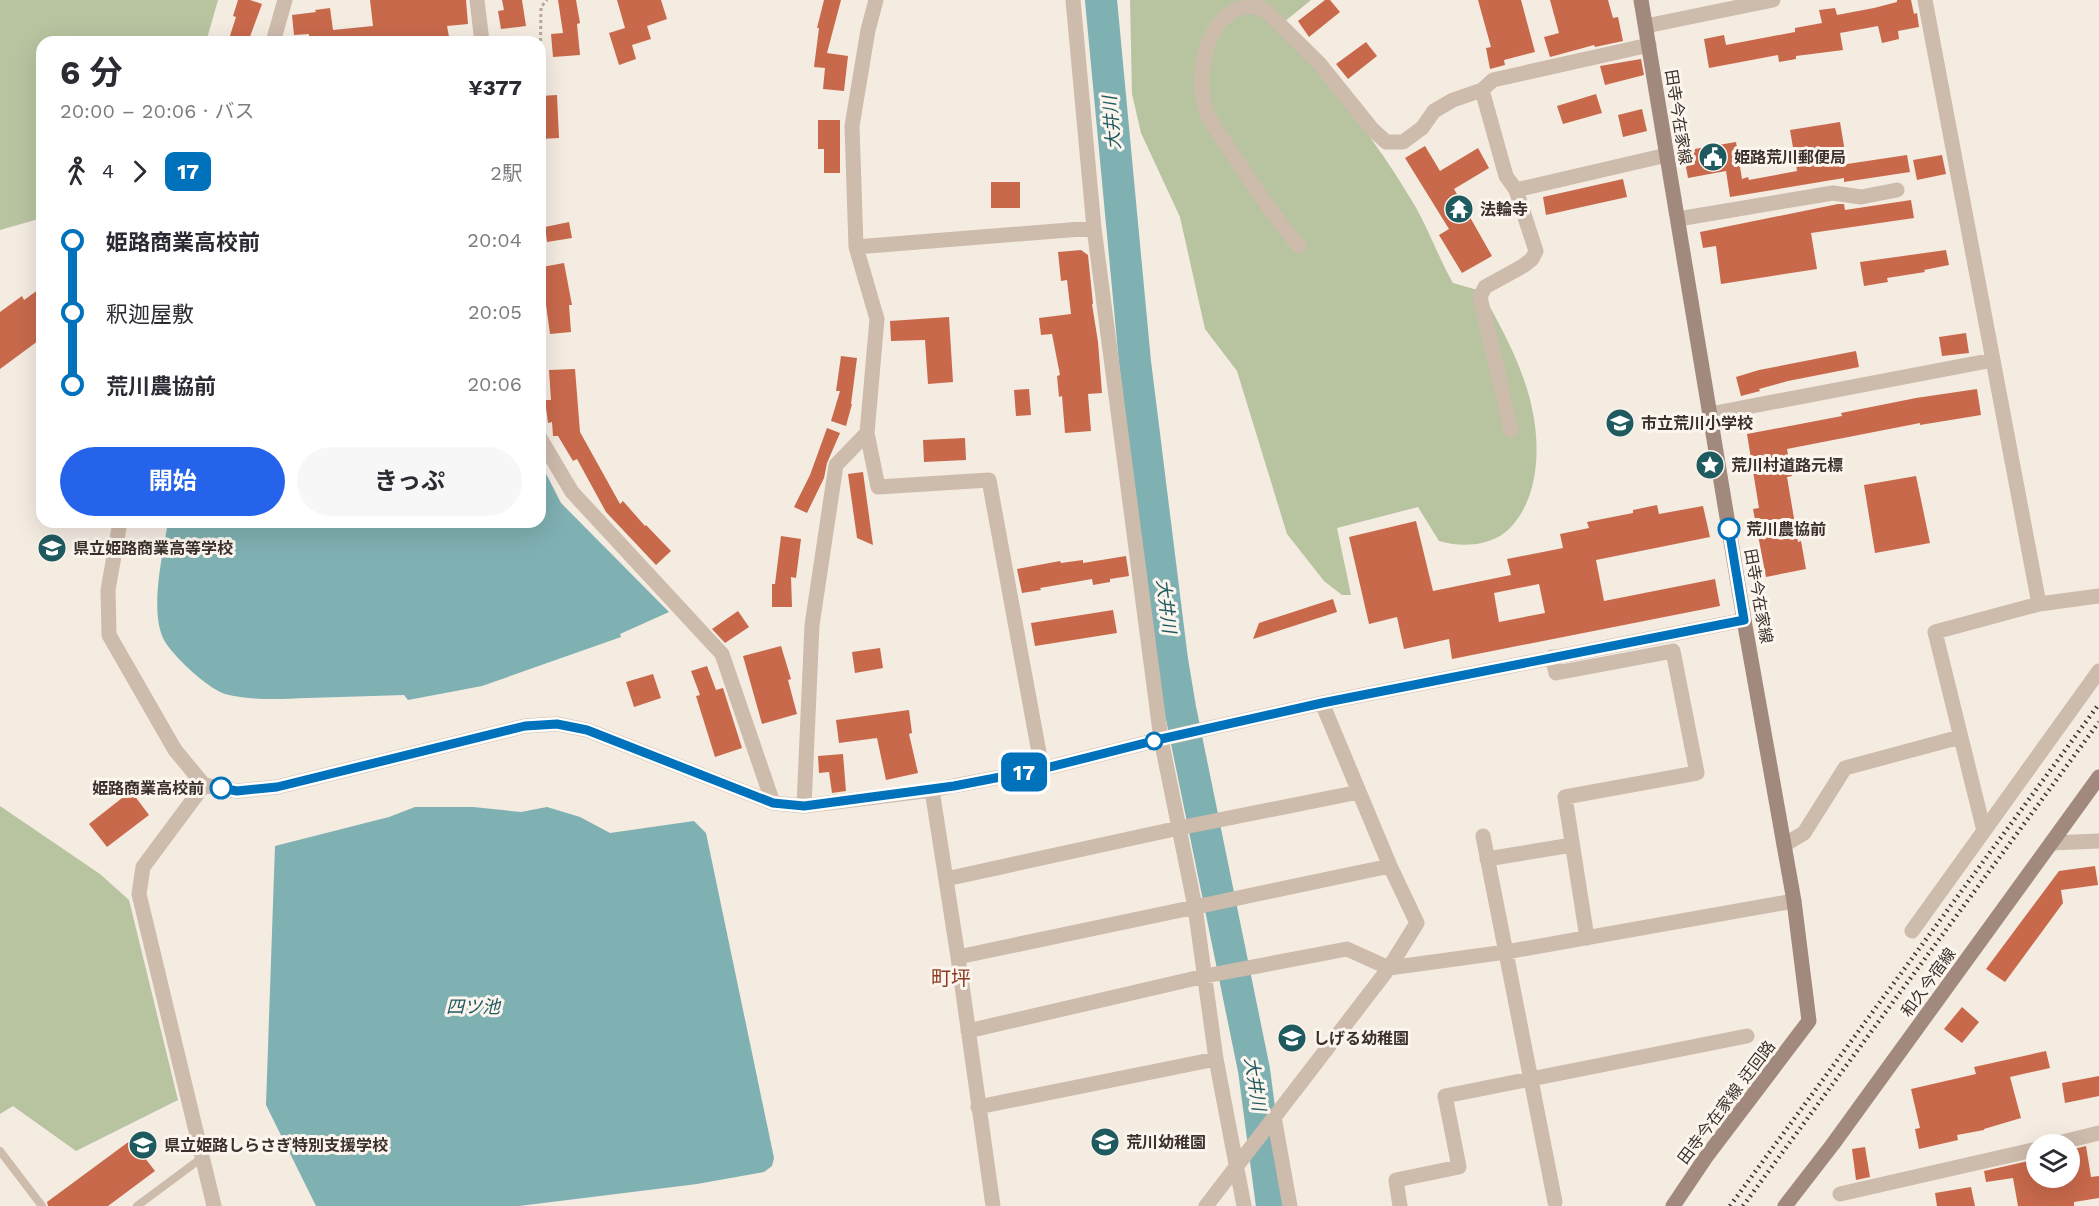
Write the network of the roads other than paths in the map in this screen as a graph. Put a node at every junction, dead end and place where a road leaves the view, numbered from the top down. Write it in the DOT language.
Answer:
graph roads {
  1 [pos="285,0"];
  2 [pos="477,0"];
  3 [pos="876,0"];
  4 [pos="1073,0"];
  5 [pos="1641,0"];
  6 [pos="1773,0"];
  7 [pos="1925,0"];
  8 [pos="1646,26"];
  9 [pos="275,36"];
  10 [pos="481,36"];
  11 [pos="1649,45"];
  12 [pos="1482,90"];
  13 [pos="1667,155"];
  14 [pos="1516,190"];
  15 [pos="1897,190"];
  16 [pos="1678,219"];
  17 [pos="1094,228"];
  18 [pos="1299,246"];
  19 [pos="856,247"];
  20 [pos="1993,360"];
  21 [pos="1710,414"];
  22 [pos="1511,430"];
  23 [pos="867,433"];
  24 [pos="546,448"];
  25 [pos="119,528"];
  26 [pos="2099,596"];
  27 [pos="2039,604"];
  28 [pos="1744,620"];
  29 [pos="1552,657"];
  30 [pos="2099,671"];
  31 [pos="1322,703"];
  32 [pos="1960,737"];
  33 [pos="1161,739"];
  34 [pos="1042,769"];
  35 [pos="2099,777"];
  36 [pos="204,786"];
  37 [pos="932,790"];
  38 [pos="1359,792"];
  39 [pos="773,803"];
  40 [pos="804,806"];
  41 [pos="1179,828"];
  42 [pos="1984,831"];
  43 [pos="1483,836"];
  44 [pos="2099,841"];
  45 [pos="2051,843"];
  46 [pos="1572,844"];
  47 [pos="1784,845"];
  48 [pos="1487,859"];
  49 [pos="1390,866"];
  50 [pos="946,879"];
  51 [pos="1794,901"];
  52 [pos="1195,907"];
  53 [pos="1912,931"];
  54 [pos="1587,938"];
  55 [pos="1506,952"];
  56 [pos="958,957"];
  57 [pos="1389,968"];
  58 [pos="1205,976"];
  59 [pos="1809,1021"];
  60 [pos="968,1031"];
  61 [pos="1748,1036"];
  62 [pos="1216,1059"];
  63 [pos="1531,1078"];
  64 [pos="978,1107"];
  65 [pos="1274,1117"];
  66 [pos="2099,1132"];
  67 [pos="2080,1137"];
  68 [pos="0,1151"];
  69 [pos="2026,1152"];
  70 [pos="203,1157"];
  71 [pos="1237,1163"];
  72 [pos="1840,1194"];
  73 [pos="1555,1202"];
  74 [pos="42,1206"];
  75 [pos="137,1206"];
  76 [pos="214,1206"];
  77 [pos="993,1206"];
  78 [pos="1206,1206"];
  79 [pos="1244,1206"];
  80 [pos="1290,1206"];
  81 [pos="1400,1206"];
  82 [pos="1673,1206"];
  83 [pos="1785,1206"];
  1 -- 9 [label="street"];
  2 -- 10 [label="street"];
  3 -- 19 [label="street"];
  4 -- 17 [label="street"];
  5 -- 8 [label="main road, 田寺今在家線"];
  6 -- 8 [label="street"];
  7 -- 20 [label="street"];
  8 -- 11 [label="main road, 田寺今在家線"];
  11 -- 12 [label="street"];
  11 -- 13 [label="main road, 田寺今在家線"];
  12 -- 14 [label="street"];
  12 -- 18 [label="street"];
  13 -- 14 [label="street"];
  13 -- 16 [label="main road, 田寺今在家線"];
  14 -- 22 [label="street"];
  15 -- 16 [label="street"];
  16 -- 21 [label="main road, 田寺今在家線"];
  17 -- 19 [label="street"];
  17 -- 33 [label="street"];
  19 -- 23 [label="street"];
  20 -- 21 [label="street"];
  20 -- 27 [label="street"];
  21 -- 28 [label="main road, 田寺今在家線"];
  23 -- 34 [label="street"];
  23 -- 40 [label="street"];
  24 -- 39 [label="street"];
  25 -- 36 [label="street"];
  26 -- 27 [label="street"];
  27 -- 32 [label="street"];
  28 -- 29 [label="street"];
  28 -- 47 [label="main road, 田寺今在家線"];
  29 -- 31 [label="street"];
  29 -- 46 [label="street"];
  30 -- 42 [label="street"];
  31 -- 33 [label="street"];
  31 -- 38 [label="street"];
  32 -- 42 [label="street"];
  32 -- 47 [label="street"];
  33 -- 34 [label="street"];
  33 -- 41 [label="street"];
  34 -- 37 [label="street"];
  35 -- 45 [label="main road, 和久今宿線"];
  36 -- 39 [label="street"];
  36 -- 70 [label="street"];
  37 -- 40 [label="street"];
  37 -- 50 [label="street"];
  38 -- 41 [label="street"];
  38 -- 49 [label="street"];
  39 -- 40 [label="street"];
  41 -- 50 [label="street"];
  41 -- 52 [label="street"];
  42 -- 53 [label="street"];
  43 -- 48 [label="street"];
  44 -- 45 [label="street"];
  45 -- 83 [label="main road, 和久今宿線"];
  46 -- 48 [label="street"];
  46 -- 54 [label="street"];
  47 -- 51 [label="main road, 田寺今在家線"];
  48 -- 55 [label="street"];
  49 -- 52 [label="street"];
  49 -- 57 [label="street"];
  50 -- 56 [label="street"];
  51 -- 54 [label="street"];
  51 -- 59 [label="main road, 田寺今在家線"];
  52 -- 56 [label="street"];
  52 -- 58 [label="street"];
  54 -- 55 [label="street"];
  55 -- 57 [label="street"];
  55 -- 63 [label="street"];
  56 -- 60 [label="street"];
  57 -- 58 [label="street"];
  57 -- 65 [label="street"];
  58 -- 60 [label="street"];
  58 -- 62 [label="street"];
  59 -- 82 [label="main road, 田寺今在家線 迂回路"];
  60 -- 64 [label="street"];
  61 -- 63 [label="street"];
  62 -- 64 [label="street"];
  62 -- 71 [label="street"];
  63 -- 73 [label="street"];
  63 -- 81 [label="street"];
  64 -- 77 [label="street"];
  65 -- 71 [label="street"];
  65 -- 80 [label="street"];
  66 -- 67 [label="street"];
  68 -- 74 [label="lane"];
  69 -- 72 [label="street"];
  70 -- 75 [label="lane"];
  70 -- 76 [label="street"];
  71 -- 78 [label="street"];
  71 -- 79 [label="street"];
}
